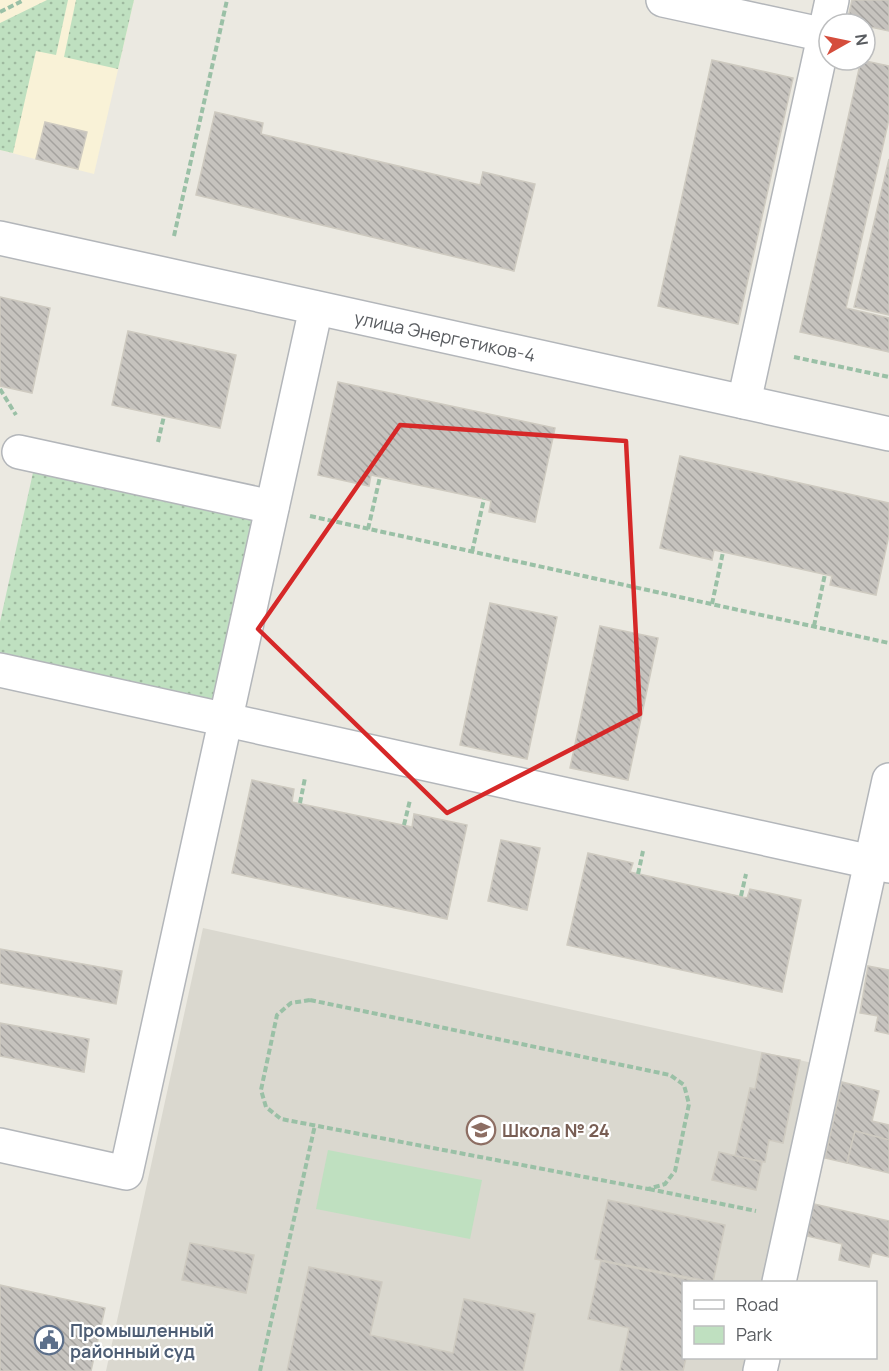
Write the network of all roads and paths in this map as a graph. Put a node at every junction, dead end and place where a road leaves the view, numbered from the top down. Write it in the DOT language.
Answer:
graph roads {
  1 [pos="24,0"];
  2 [pos="227,0"];
  3 [pos="663,0"];
  4 [pos="0,12"];
  5 [pos="817,33"];
  6 [pos="817,71"];
  7 [pos="0,238"];
  8 [pos="165,275"];
  9 [pos="316,308"];
  10 [pos="794,357"];
  11 [pos="889,377"];
  12 [pos="744,402"];
  13 [pos="889,434"];
  14 [pos="19,452"];
  15 [pos="380,477"];
  16 [pos="484,499"];
  17 [pos="272,507"];
  18 [pos="368,529"];
  19 [pos="472,552"];
  20 [pos="723,552"];
  21 [pos="825,574"];
  22 [pos="712,604"];
  23 [pos="814,626"];
  24 [pos="889,643"];
  25 [pos="0,670"];
  26 [pos="225,720"];
  27 [pos="889,780"];
  28 [pos="880,864"];
  29 [pos="315,1125"];
  30 [pos="0,1145"];
  31 [pos="648,1189"];
  32 [pos="793,1218"];
  33 [pos="779,1281"];
  34 [pos="260,1371"];
  1 -- 4 [label="path"];
  2 -- 8 [label="path"];
  3 -- 5 [label="street"];
  6 -- 12 [label="street"];
  7 -- 8 [label="street, улица Энергетиков-4"];
  8 -- 9 [label="street, улица Энергетиков-4"];
  9 -- 12 [label="street, улица Энергетиков-4"];
  9 -- 17 [label="street"];
  10 -- 11 [label="path"];
  12 -- 13 [label="street, улица Энергетиков-4"];
  14 -- 17 [label="street"];
  15 -- 18 [label="path"];
  16 -- 19 [label="path"];
  17 -- 18 [label="path"];
  17 -- 26 [label="street"];
  18 -- 19 [label="path"];
  19 -- 22 [label="path"];
  20 -- 22 [label="path"];
  21 -- 23 [label="path"];
  22 -- 23 [label="path"];
  23 -- 24 [label="path"];
  25 -- 26 [label="street"];
  26 -- 28 [label="street"];
  26 -- 30 [label="street"];
  27 -- 28 [label="street"];
  28 -- 32 [label="street"];
  29 -- 31 [label="path"];
  29 -- 31 [label="path"];
  29 -- 34 [label="path"];
  31 -- 32 [label="path"];
  32 -- 33 [label="street"];
}
